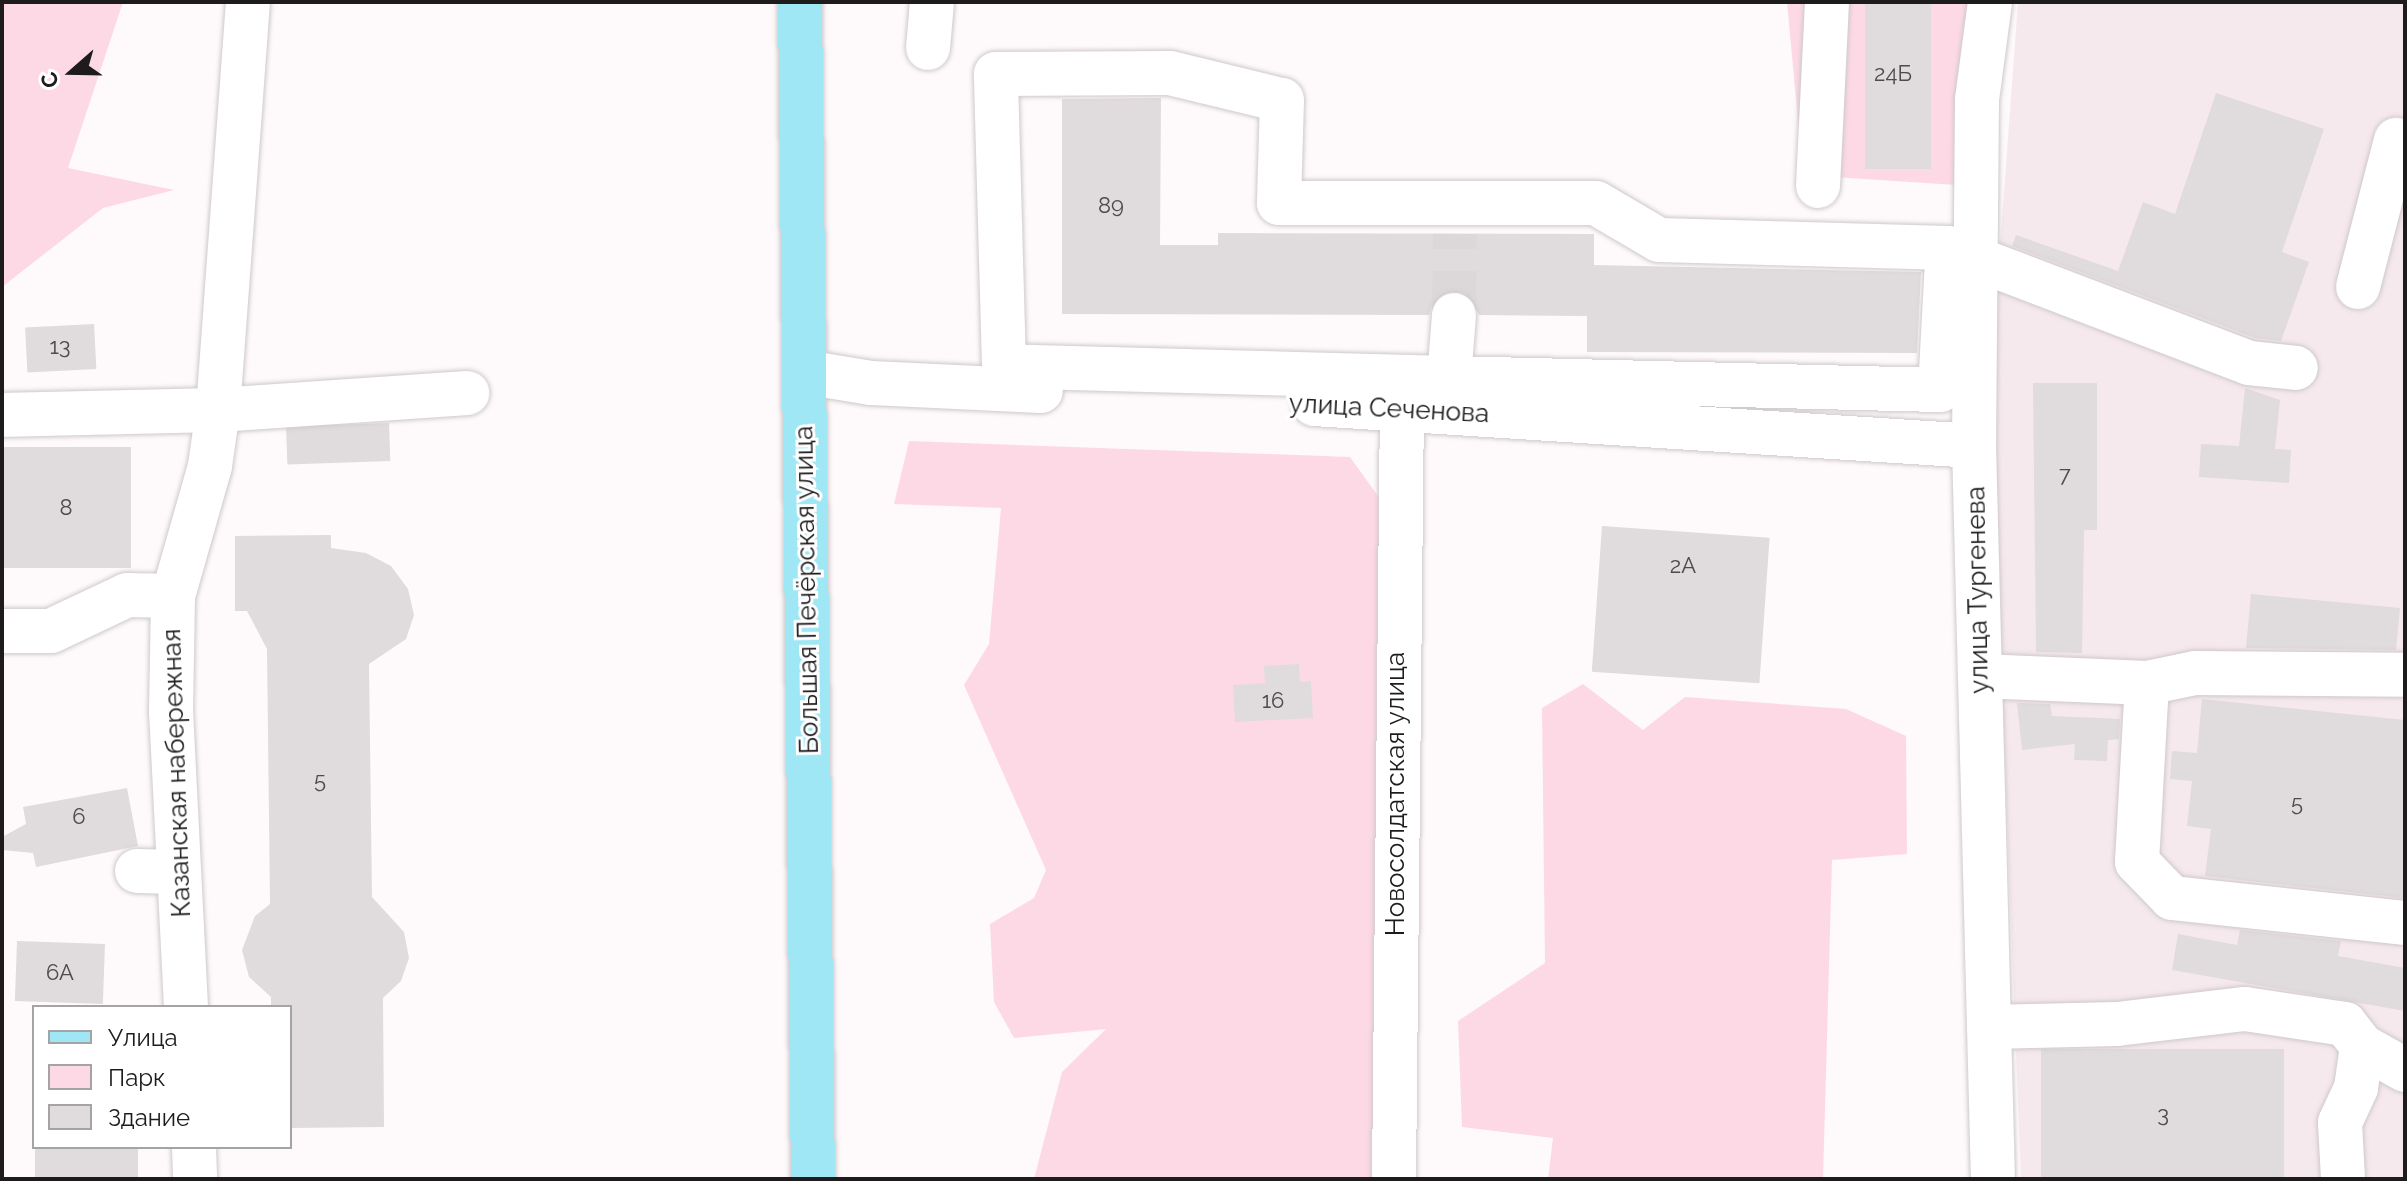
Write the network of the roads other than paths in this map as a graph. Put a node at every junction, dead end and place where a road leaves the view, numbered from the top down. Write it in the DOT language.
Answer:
graph roads {
  1 [pos="248,2"];
  2 [pos="800,2"];
  3 [pos="932,2"];
  4 [pos="1827,2"];
  5 [pos="1990,2"];
  6 [pos="928,48"];
  7 [pos="2402,132"];
  8 [pos="1818,186"];
  9 [pos="1962,256"];
  10 [pos="2358,287"];
  11 [pos="1454,315"];
  12 [pos="2296,368"];
  13 [pos="804,372"];
  14 [pos="1449,378"];
  15 [pos="467,393"];
  16 [pos="1402,408"];
  17 [pos="218,410"];
  18 [pos="2,415"];
  19 [pos="1974,446"];
  20 [pos="173,596"];
  21 [pos="2,631"];
  22 [pos="2405,675"];
  23 [pos="1980,676"];
  24 [pos="2147,683"];
  25 [pos="2405,923"];
  26 [pos="186,1005"];
  27 [pos="1989,1027"];
  28 [pos="2362,1046"];
  29 [pos="2405,1070"];
  30 [pos="194,1149"];
  31 [pos="195,1179"];
  32 [pos="813,1179"];
  33 [pos="1394,1179"];
  34 [pos="1993,1179"];
  35 [pos="2343,1179"];
  1 -- 17 [label="street, Казанская набережная"];
  2 -- 13 [label="main road, Большая Печёрская улица"];
  3 -- 6 [label="street"];
  4 -- 8 [label="street"];
  5 -- 9 [label="street, улица Тургенева"];
  7 -- 10 [label="street"];
  9 -- 12 [label="street"];
  9 -- 14 [label="street"];
  9 -- 14 [label="street"];
  9 -- 19 [label="street, улица Тургенева"];
  11 -- 14 [label="street"];
  13 -- 16 [label="street, улица Сеченова"];
  13 -- 32 [label="main road, Большая Печёрская улица"];
  15 -- 17 [label="street"];
  16 -- 19 [label="street, улица Сеченова"];
  16 -- 33 [label="street, Новосолдатская улица"];
  17 -- 18 [label="street"];
  17 -- 20 [label="street, Казанская набережная"];
  19 -- 23 [label="street, улица Тургенева"];
  20 -- 21 [label="street"];
  20 -- 26 [label="street, Казанская набережная"];
  22 -- 24 [label="street"];
  23 -- 24 [label="street"];
  23 -- 27 [label="street, улица Тургенева"];
  24 -- 25 [label="street"];
  27 -- 28 [label="street"];
  27 -- 34 [label="street, улица Тургенева"];
  28 -- 29 [label="street"];
  28 -- 35 [label="street"];
  30 -- 31 [label="street"];
}
